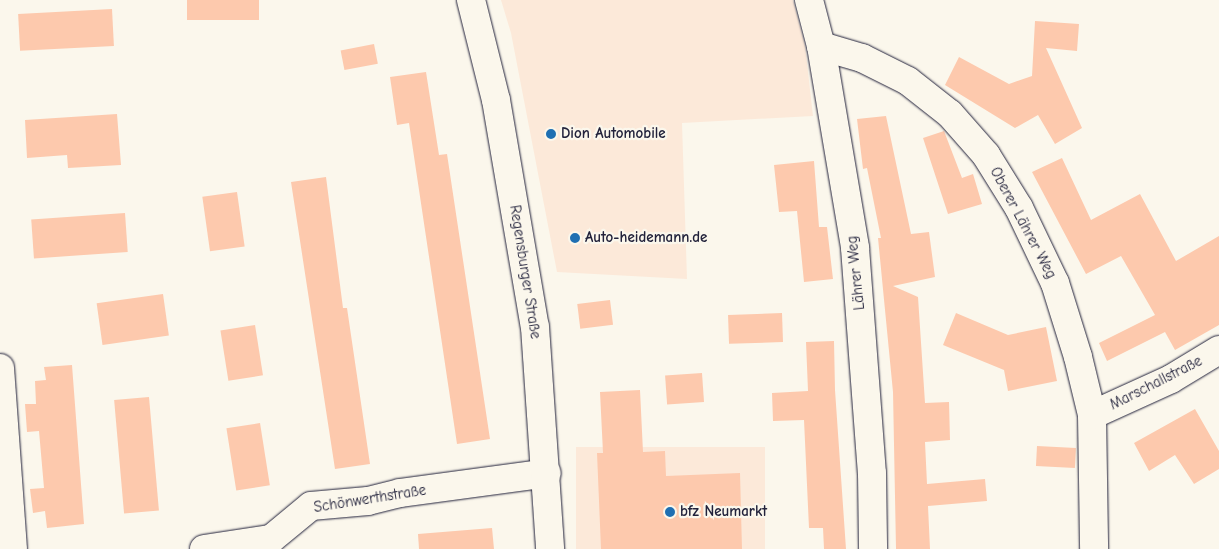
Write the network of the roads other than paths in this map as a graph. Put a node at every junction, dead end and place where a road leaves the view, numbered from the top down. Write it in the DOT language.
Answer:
graph roads {
  1 [pos="471,0"];
  2 [pos="809,0"];
  3 [pos="821,46"];
  4 [pos="1219,350"];
  5 [pos="0,368"];
  6 [pos="1092,415"];
  7 [pos="547,473"];
  8 [pos="13,549"];
  9 [pos="204,549"];
  10 [pos="550,549"];
  11 [pos="873,549"];
  12 [pos="1094,549"];
  1 -- 7 [label="street, Regensburger Straße"];
  2 -- 3 [label="street, Lährer Weg"];
  3 -- 6 [label="street, Oberer Lährer Weg"];
  3 -- 11 [label="street, Lährer Weg"];
  4 -- 6 [label="street, Marschallstraße"];
  5 -- 8 [label="street"];
  6 -- 12 [label="street, Oberer Lährer Weg"];
  7 -- 9 [label="street, Schönwerthstraße"];
  7 -- 10 [label="street, Regensburger Straße"];
}
